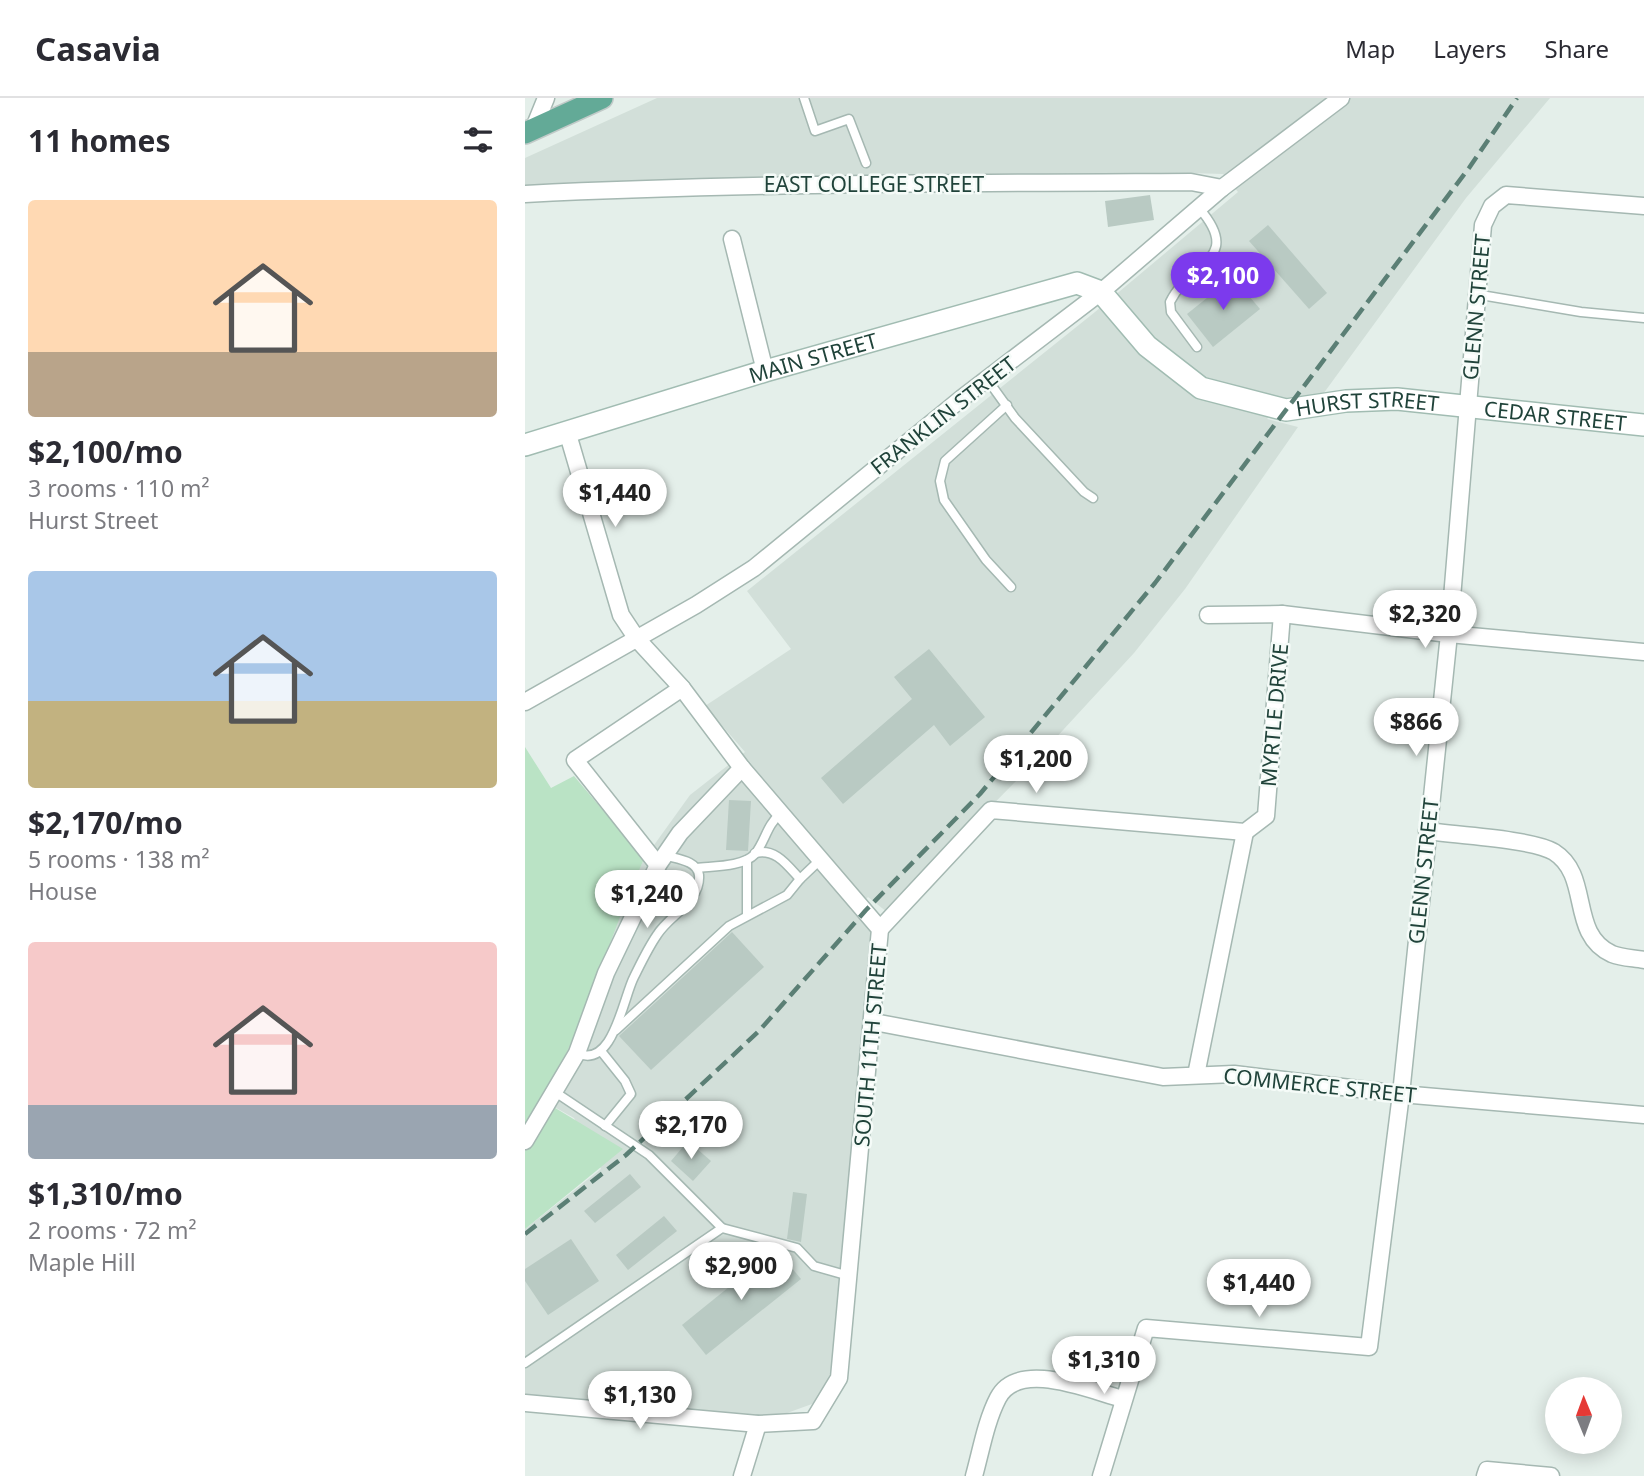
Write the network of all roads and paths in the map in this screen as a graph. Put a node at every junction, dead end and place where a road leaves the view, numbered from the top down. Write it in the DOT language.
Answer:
graph roads {
  1 [pos="546,98"];
  2 [pos="602,98"];
  3 [pos="804,98"];
  4 [pos="1341,98"];
  5 [pos="529,132"];
  6 [pos="866,163"];
  7 [pos="1223,188"];
  8 [pos="525,194"];
  9 [pos="1644,206"];
  10 [pos="1199,208"];
  11 [pos="732,239"];
  12 [pos="1101,292"];
  13 [pos="1475,293"];
  14 [pos="1644,318"];
  15 [pos="1197,347"];
  16 [pos="765,371"];
  17 [pos="988,379"];
  18 [pos="1007,405"];
  19 [pos="1467,406"];
  20 [pos="1644,425"];
  21 [pos="567,431"];
  22 [pos="525,445"];
  23 [pos="1093,498"];
  24 [pos="1011,587"];
  25 [pos="1282,614"];
  26 [pos="1208,615"];
  27 [pos="1449,634"];
  28 [pos="636,639"];
  29 [pos="1644,652"];
  30 [pos="682,688"];
  31 [pos="525,702"];
  32 [pos="742,768"];
  33 [pos="781,813"];
  34 [pos="1427,831"];
  35 [pos="1245,832"];
  36 [pos="755,853"];
  37 [pos="821,859"];
  38 [pos="661,860"];
  39 [pos="747,860"];
  40 [pos="697,868"];
  41 [pos="800,879"];
  42 [pos="747,915"];
  43 [pos="880,929"];
  44 [pos="1644,960"];
  45 [pos="874,1022"];
  46 [pos="614,1032"];
  47 [pos="601,1051"];
  48 [pos="577,1053"];
  49 [pos="1196,1075"];
  50 [pos="555,1092"];
  51 [pos="1401,1094"];
  52 [pos="1644,1115"];
  53 [pos="605,1126"];
  54 [pos="525,1141"];
  55 [pos="722,1228"];
  56 [pos="849,1276"];
  57 [pos="525,1363"];
  58 [pos="1123,1399"];
  59 [pos="525,1403"];
  60 [pos="758,1424"];
  61 [pos="742,1476"];
  62 [pos="974,1476"];
  63 [pos="1101,1476"];
  64 [pos="1485,1476"];
  65 [pos="1551,1476"];
  1 -- 5 [label="street"];
  2 -- 5 [label="main road"];
  3 -- 6 [label="lane"];
  4 -- 7 [label="street, FRANKLIN STREET"];
  7 -- 8 [label="street, EAST COLLEGE STREET"];
  7 -- 10 [label="street, FRANKLIN STREET"];
  9 -- 13 [label="street, GLENN STREET"];
  10 -- 12 [label="street, FRANKLIN STREET"];
  10 -- 15 [label="lane"];
  11 -- 16 [label="street"];
  12 -- 16 [label="street, MAIN STREET"];
  12 -- 17 [label="street, FRANKLIN STREET"];
  12 -- 19 [label="street, HURST STREET"];
  13 -- 14 [label="lane"];
  13 -- 19 [label="street, GLENN STREET"];
  16 -- 21 [label="street, MAIN STREET"];
  17 -- 18 [label="lane"];
  17 -- 28 [label="street, FRANKLIN STREET"];
  18 -- 23 [label="lane"];
  18 -- 24 [label="lane"];
  19 -- 20 [label="street, CEDAR STREET"];
  19 -- 27 [label="street, GLENN STREET"];
  21 -- 22 [label="street, MAIN STREET"];
  21 -- 28 [label="street, SOUTH 11TH STREET"];
  25 -- 26 [label="street"];
  25 -- 27 [label="street"];
  25 -- 35 [label="street, MYRTLE DRIVE"];
  27 -- 29 [label="street"];
  27 -- 34 [label="street, GLENN STREET"];
  28 -- 30 [label="street, SOUTH 11TH STREET"];
  28 -- 31 [label="street, FRANKLIN STREET"];
  30 -- 32 [label="street, SOUTH 11TH STREET"];
  30 -- 38 [label="street"];
  32 -- 33 [label="street, SOUTH 11TH STREET"];
  32 -- 38 [label="street"];
  33 -- 36 [label="lane"];
  33 -- 37 [label="street, SOUTH 11TH STREET"];
  34 -- 44 [label="street"];
  34 -- 51 [label="street, GLENN STREET"];
  35 -- 43 [label="street"];
  35 -- 49 [label="street"];
  36 -- 39 [label="lane"];
  36 -- 41 [label="lane"];
  37 -- 41 [label="lane"];
  37 -- 43 [label="street, SOUTH 11TH STREET"];
  38 -- 40 [label="lane"];
  38 -- 48 [label="street"];
  39 -- 40 [label="lane"];
  39 -- 42 [label="lane"];
  40 -- 46 [label="lane"];
  41 -- 42 [label="lane"];
  42 -- 46 [label="lane"];
  43 -- 45 [label="street, SOUTH 11TH STREET"];
  45 -- 49 [label="street, COMMERCE STREET"];
  45 -- 56 [label="street, SOUTH 11TH STREET"];
  46 -- 47 [label="lane"];
  47 -- 48 [label="lane"];
  47 -- 53 [label="lane"];
  48 -- 50 [label="street"];
  49 -- 51 [label="street, COMMERCE STREET"];
  50 -- 53 [label="lane"];
  50 -- 54 [label="street"];
  51 -- 52 [label="street, COMMERCE STREET"];
  51 -- 58 [label="street, GLENN STREET"];
  53 -- 55 [label="lane"];
  55 -- 56 [label="lane"];
  55 -- 57 [label="lane"];
  56 -- 60 [label="street, SOUTH 11TH STREET"];
  58 -- 62 [label="street"];
  58 -- 63 [label="street"];
  59 -- 60 [label="street"];
  60 -- 61 [label="street"];
  64 -- 65 [label="street"];
}
